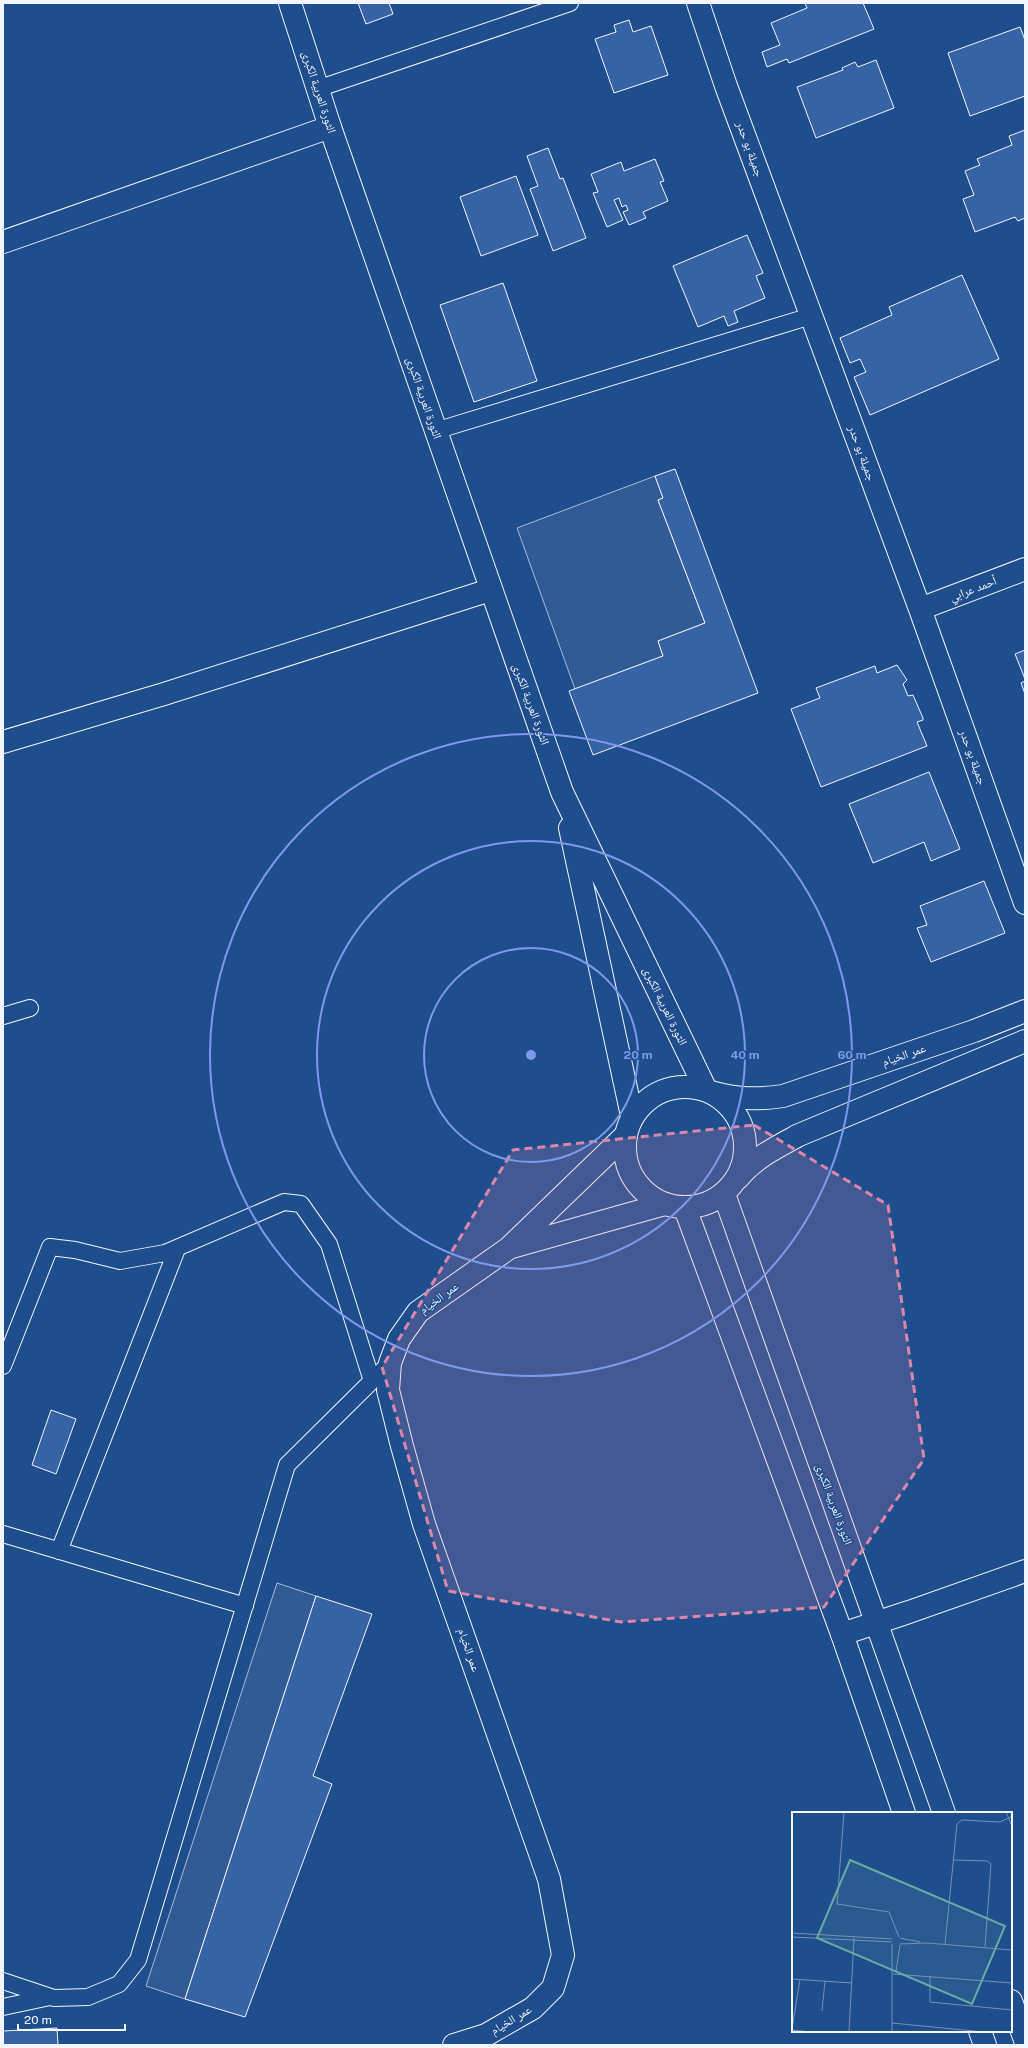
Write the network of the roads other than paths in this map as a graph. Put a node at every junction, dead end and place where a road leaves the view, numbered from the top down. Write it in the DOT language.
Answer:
graph roads {
  1 [pos="290,3"];
  2 [pos="570,3"];
  3 [pos="698,3"];
  4 [pos="317,89"];
  5 [pos="330,126"];
  6 [pos="3,242"];
  7 [pos="811,316"];
  8 [pos="435,431"];
  9 [pos="1025,569"];
  10 [pos="490,590"];
  11 [pos="920,609"];
  12 [pos="3,742"];
  13 [pos="562,792"];
  14 [pos="1025,903"];
  15 [pos="30,1008"];
  16 [pos="1025,1011"];
  17 [pos="3,1016"];
  18 [pos="1025,1041"];
  19 [pos="708,1091"];
  20 [pos="629,1126"];
  21 [pos="738,1178"];
  22 [pos="724,1194"];
  23 [pos="675,1206"];
  24 [pos="509,1248"];
  25 [pos="177,1249"];
  26 [pos="390,1363"];
  27 [pos="3,1366"];
  28 [pos="372,1381"];
  29 [pos="3,1534"];
  30 [pos="59,1551"];
  31 [pos="1025,1571"];
  32 [pos="245,1606"];
  33 [pos="877,1623"];
  34 [pos="842,1634"];
  35 [pos="904,1812"];
  36 [pos="944,1812"];
  37 [pos="3,1981"];
  38 [pos="50,1997"];
  39 [pos="1012,2004"];
  40 [pos="3,2007"];
  41 [pos="980,2032"];
  42 [pos="1025,2040"];
  43 [pos="454,2045"];
  44 [pos="985,2045"];
  1 -- 4 [label="street, الثورة العربية الكبرى"];
  2 -- 4 [label="lane"];
  3 -- 7 [label="street, جميلة بو حدر"];
  4 -- 5 [label="street, الثورة العربية الكبرى"];
  5 -- 6 [label="street"];
  5 -- 8 [label="street, الثورة العربية الكبرى"];
  7 -- 8 [label="lane"];
  7 -- 11 [label="street, جميلة بو حدر"];
  8 -- 10 [label="street, الثورة العربية الكبرى"];
  9 -- 11 [label="street, أحمد عرابي"];
  10 -- 12 [label="street"];
  10 -- 13 [label="street, الثورة العربية الكبرى"];
  11 -- 14 [label="street, جميلة بو حدر"];
  13 -- 19 [label="street, الثورة العربية الكبرى"];
  13 -- 20 [label="street, الثورة العربية الكبرى"];
  15 -- 17 [label="lane"];
  16 -- 19 [label="street, عمر الخيام"];
  18 -- 21 [label="street"];
  19 -- 20 [label="street"];
  19 -- 21 [label="street"];
  20 -- 23 [label="street"];
  20 -- 24 [label="street, عمر الخيام"];
  21 -- 22 [label="street"];
  22 -- 23 [label="street"];
  22 -- 33 [label="street, الثورة العربية الكبرى"];
  23 -- 24 [label="street, عمر الخيام"];
  23 -- 34 [label="street"];
  24 -- 26 [label="street, عمر الخيام"];
  25 -- 27 [label="lane"];
  25 -- 28 [label="lane"];
  25 -- 30 [label="lane"];
  26 -- 28 [label="lane"];
  26 -- 43 [label="street, عمر الخيام"];
  28 -- 32 [label="lane"];
  29 -- 30 [label="lane"];
  30 -- 32 [label="lane"];
  31 -- 33 [label="street"];
  32 -- 38 [label="lane"];
  33 -- 34 [label="street"];
  33 -- 36 [label="street, الثورة العربية الكبرى"];
  34 -- 35 [label="street"];
  37 -- 38 [label="lane"];
  38 -- 40 [label="lane"];
  39 -- 42 [label="street"];
  41 -- 44 [label="street"];
}
